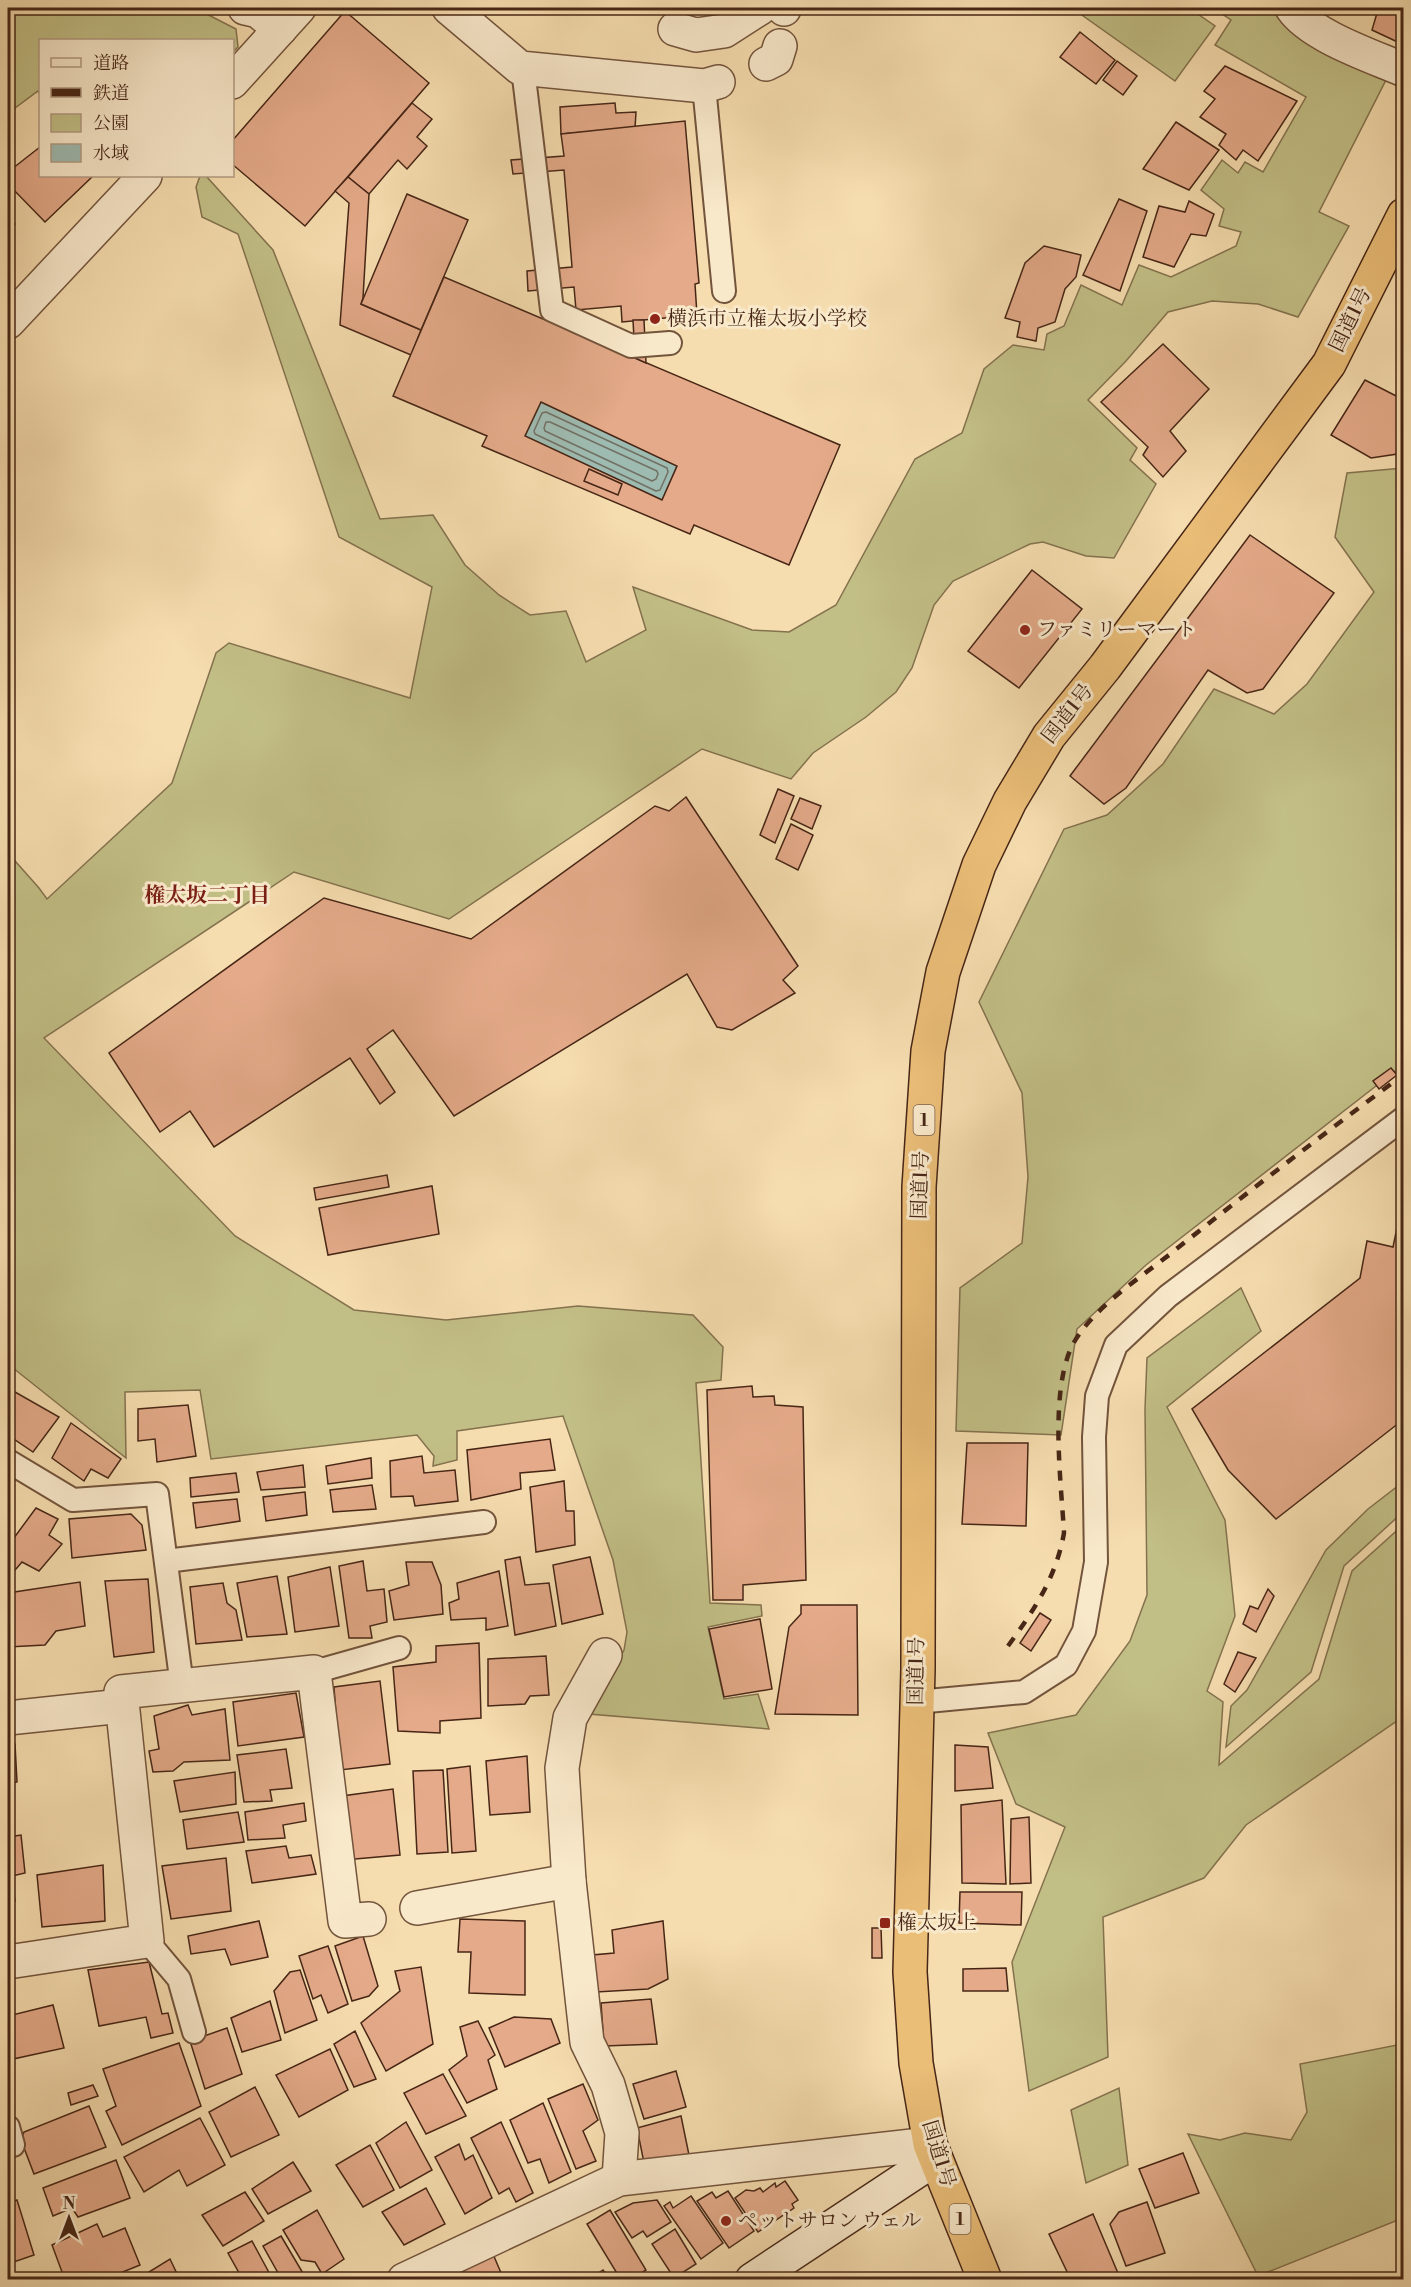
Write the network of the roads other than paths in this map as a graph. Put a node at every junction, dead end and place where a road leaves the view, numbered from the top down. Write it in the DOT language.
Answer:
graph roads {
  1 [pos="245,8"];
  2 [pos="449,8"];
  3 [pos="776,8"];
  4 [pos="1292,8"];
  5 [pos="289,18"];
  6 [pos="675,29"];
  7 [pos="523,69"];
  8 [pos="1404,70"];
  9 [pos="234,80"];
  10 [pos="711,84"];
  11 [pos="144,177"];
  12 [pos="1404,215"];
  13 [pos="724,291"];
  14 [pos="8,322"];
  15 [pos="670,343"];
  16 [pos="1404,1118"];
  17 [pos="8,1461"];
  18 [pos="484,1522"];
  19 [pos="166,1561"];
  20 [pos="399,1648"];
  21 [pos="605,1654"];
  22 [pos="314,1672"];
  23 [pos="182,1686"];
  24 [pos="917,1702"];
  25 [pos="122,1706"];
  26 [pos="8,1718"];
  27 [pos="568,1881"];
  28 [pos="417,1908"];
  29 [pos="369,1919"];
  30 [pos="147,1941"];
  31 [pos="8,1962"];
  32 [pos="194,2032"];
  33 [pos="933,2152"];
  34 [pos="619,2179"];
  35 [pos="404,2280"];
  36 [pos="752,2280"];
  37 [pos="985,2280"];
  1 -- 5 [label="street"];
  2 -- 7 [label="street"];
  3 -- 6 [label="street"];
  4 -- 8 [label="street"];
  5 -- 9 [label="street"];
  7 -- 10 [label="street"];
  7 -- 15 [label="lane"];
  10 -- 13 [label="lane"];
  11 -- 14 [label="street"];
  12 -- 24 [label="highway, 国道1号 / 1"];
  16 -- 24 [label="lane"];
  17 -- 19 [label="lane"];
  18 -- 19 [label="lane"];
  19 -- 23 [label="lane"];
  20 -- 22 [label="lane"];
  21 -- 27 [label="street"];
  22 -- 23 [label="street"];
  22 -- 29 [label="street"];
  23 -- 25 [label="street"];
  24 -- 33 [label="highway, 国道1号 / 1"];
  25 -- 26 [label="street"];
  25 -- 30 [label="street"];
  27 -- 28 [label="street"];
  27 -- 34 [label="street"];
  30 -- 31 [label="street"];
  30 -- 32 [label="lane"];
  33 -- 34 [label="street"];
  33 -- 36 [label="street"];
  33 -- 37 [label="highway, 国道1号 / 1"];
  34 -- 35 [label="street"];
}
